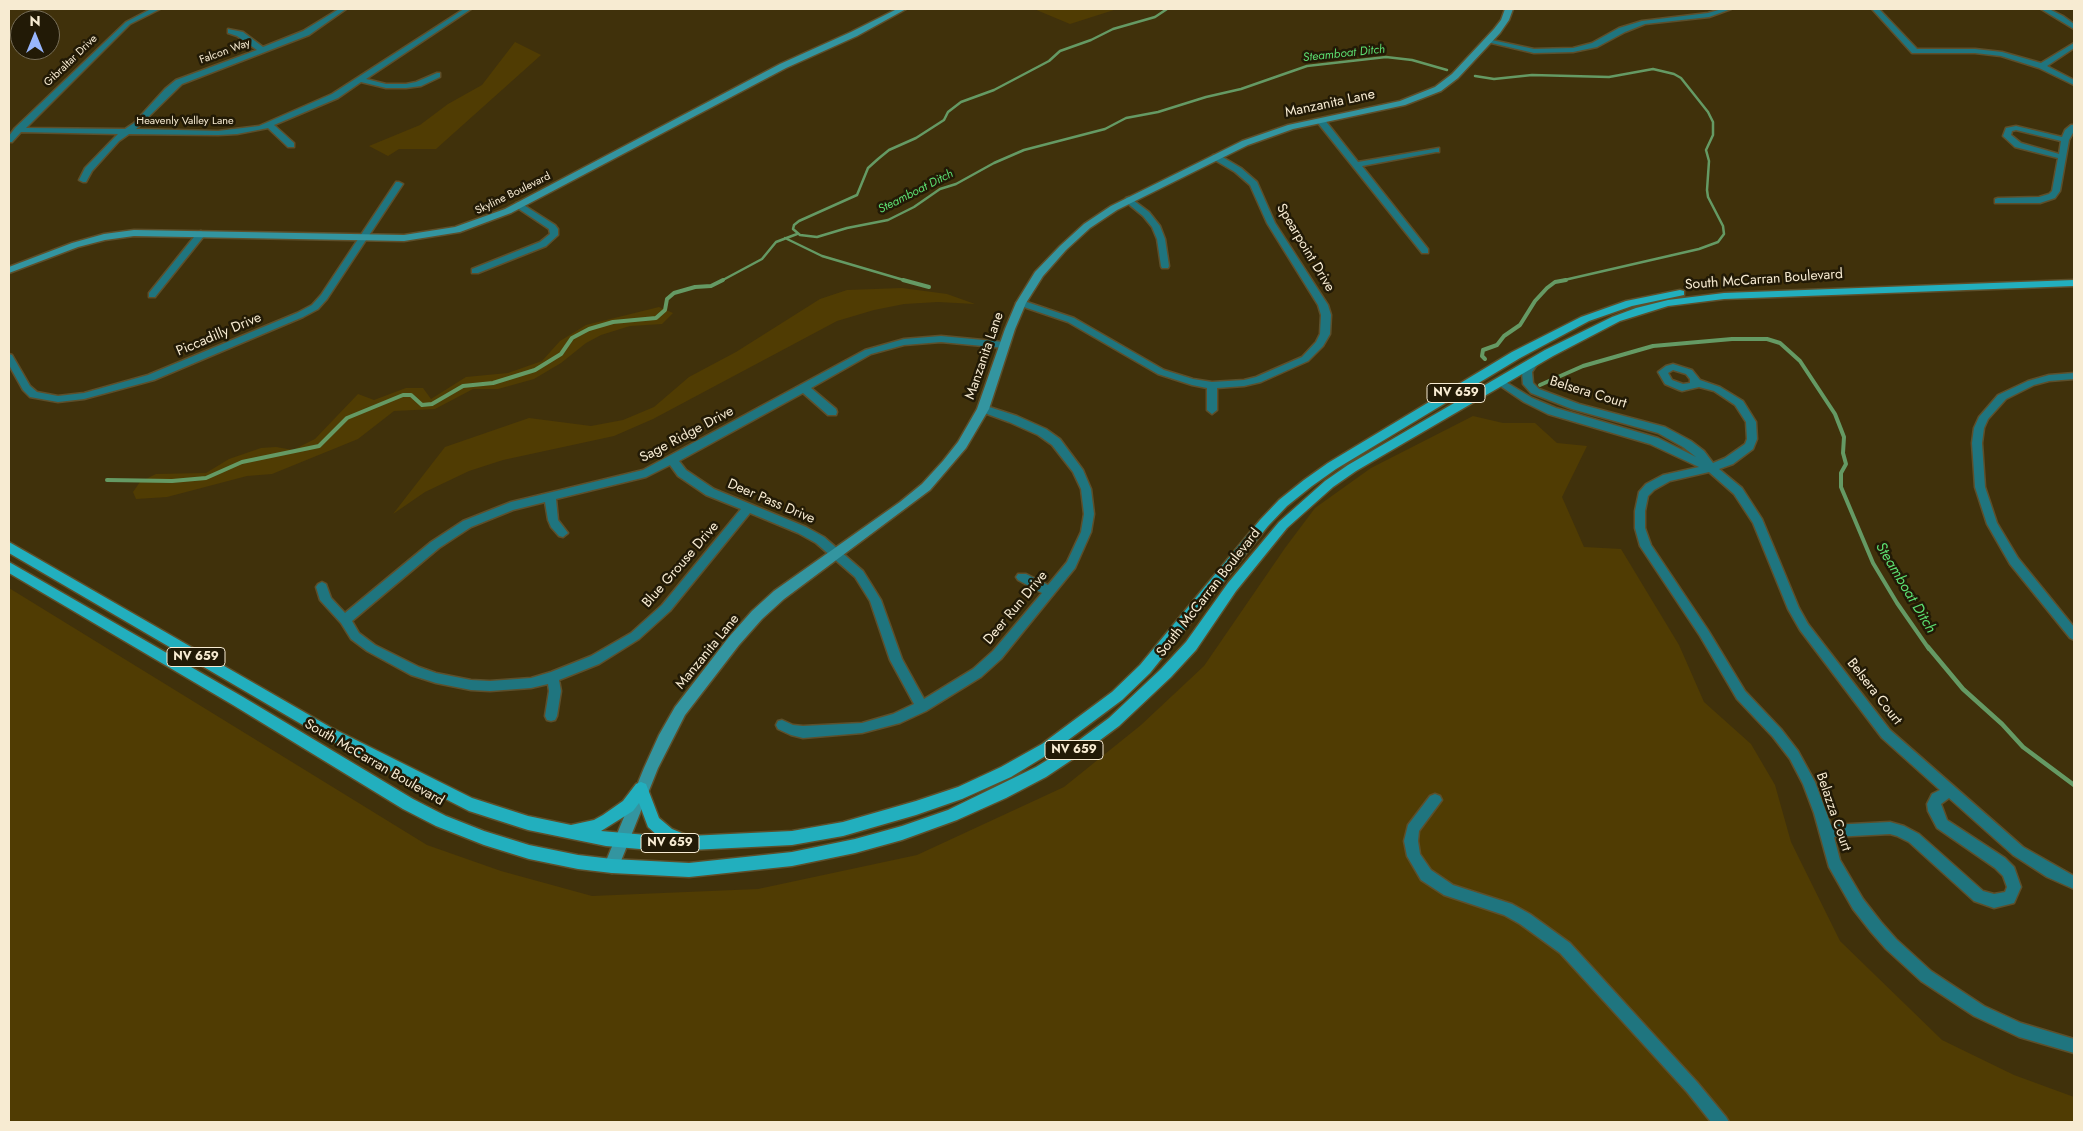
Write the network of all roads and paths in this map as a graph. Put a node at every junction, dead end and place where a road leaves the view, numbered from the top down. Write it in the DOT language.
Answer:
graph roads {
  1 [pos="135,9"];
  2 [pos="157,9"];
  3 [pos="343,9"];
  4 [pos="468,9"];
  5 [pos="902,9"];
  6 [pos="1509,9"];
  7 [pos="1728,9"];
  8 [pos="1875,9"];
  9 [pos="2044,9"];
  10 [pos="147,12"];
  11 [pos="2074,27"];
  12 [pos="231,31"];
  13 [pos="1487,41"];
  14 [pos="2074,45"];
  15 [pos="262,50"];
  16 [pos="2042,66"];
  17 [pos="437,75"];
  18 [pos="362,80"];
  19 [pos="2074,83"];
  20 [pos="1321,121"];
  21 [pos="269,125"];
  22 [pos="2074,127"];
  23 [pos="18,130"];
  24 [pos="126,132"];
  25 [pos="9,140"];
  26 [pos="2064,140"];
  27 [pos="291,145"];
  28 [pos="1436,150"];
  29 [pos="1216,157"];
  30 [pos="2062,157"];
  31 [pos="1356,165"];
  32 [pos="83,180"];
  33 [pos="399,184"];
  34 [pos="1128,200"];
  35 [pos="1998,201"];
  36 [pos="519,205"];
  37 [pos="201,234"];
  38 [pos="363,238"];
  39 [pos="1424,251"];
  40 [pos="1165,266"];
  41 [pos="9,270"];
  42 [pos="475,271"];
  43 [pos="2074,274"];
  44 [pos="2074,282"];
  45 [pos="152,295"];
  46 [pos="1021,303"];
  47 [pos="1004,345"];
  48 [pos="1516,355"];
  49 [pos="9,357"];
  50 [pos="1533,363"];
  51 [pos="2074,376"];
  52 [pos="1696,382"];
  53 [pos="1502,383"];
  54 [pos="1212,385"];
  55 [pos="804,388"];
  56 [pos="983,409"];
  57 [pos="1212,410"];
  58 [pos="832,412"];
  59 [pos="672,460"];
  60 [pos="1711,468"];
  61 [pos="550,496"];
  62 [pos="748,508"];
  63 [pos="563,533"];
  64 [pos="9,548"];
  65 [pos="837,554"];
  66 [pos="9,567"];
  67 [pos="1022,577"];
  68 [pos="322,586"];
  69 [pos="1049,591"];
  70 [pos="345,620"];
  71 [pos="2074,635"];
  72 [pos="553,677"];
  73 [pos="922,706"];
  74 [pos="551,716"];
  75 [pos="782,724"];
  76 [pos="641,789"];
  77 [pos="1949,791"];
  78 [pos="1435,800"];
  79 [pos="1825,831"];
  80 [pos="565,832"];
  81 [pos="622,840"];
  82 [pos="691,843"];
  83 [pos="612,866"];
  84 [pos="2074,883"];
  85 [pos="2074,1046"];
  86 [pos="1721,1122"];
  1 -- 10 [label="street"];
  2 -- 10 [label="street, Gibraltar Drive"];
  3 -- 15 [label="street, Falcon Way"];
  4 -- 18 [label="street, Heavenly Valley Lane"];
  5 -- 36 [label="street, Skyline Boulevard"];
  6 -- 13 [label="street, Manzanita Lane"];
  7 -- 13 [label="street"];
  8 -- 16 [label="street"];
  9 -- 11 [label="street"];
  10 -- 23 [label="street, Gibraltar Drive"];
  12 -- 15 [label="street"];
  13 -- 20 [label="street, Manzanita Lane"];
  14 -- 16 [label="street"];
  15 -- 24 [label="street, Falcon Way"];
  16 -- 19 [label="street"];
  17 -- 18 [label="street"];
  18 -- 21 [label="street, Heavenly Valley Lane"];
  20 -- 29 [label="street, Manzanita Lane"];
  20 -- 31 [label="street"];
  21 -- 24 [label="street, Heavenly Valley Lane"];
  21 -- 27 [label="street"];
  22 -- 26 [label="street"];
  23 -- 24 [label="street, Heavenly Valley Lane"];
  23 -- 25 [label="street, Gibraltar Drive"];
  24 -- 32 [label="street, Falcon Way"];
  26 -- 30 [label="street"];
  26 -- 30 [label="street"];
  28 -- 31 [label="street"];
  29 -- 34 [label="street, Manzanita Lane"];
  29 -- 54 [label="street, Spearpoint Drive"];
  30 -- 35 [label="street"];
  31 -- 39 [label="street"];
  33 -- 38 [label="street, Piccadilly Drive"];
  34 -- 40 [label="street"];
  34 -- 46 [label="street, Manzanita Lane"];
  36 -- 38 [label="street, Skyline Boulevard"];
  36 -- 42 [label="street"];
  37 -- 38 [label="street, Skyline Boulevard"];
  37 -- 41 [label="street, Skyline Boulevard"];
  37 -- 45 [label="street"];
  38 -- 49 [label="street, Piccadilly Drive"];
  43 -- 48 [label="main road, South McCarran Boulevard / NV 659"];
  44 -- 50 [label="main road, South McCarran Boulevard / NV 659"];
  46 -- 47 [label="street, Manzanita Lane"];
  46 -- 54 [label="street, Spearpoint Drive"];
  47 -- 55 [label="street, Sage Ridge Drive"];
  47 -- 56 [label="street, Manzanita Lane"];
  48 -- 53 [label="main road"];
  48 -- 82 [label="main road, South McCarran Boulevard / NV 659"];
  50 -- 53 [label="main road, South McCarran Boulevard / NV 659"];
  50 -- 60 [label="street, Belsera Court"];
  51 -- 71 [label="street"];
  52 -- 60 [label="street, Belazza Court"];
  53 -- 60 [label="street, Belsera Court"];
  53 -- 83 [label="main road, South McCarran Boulevard / NV 659"];
  54 -- 57 [label="street"];
  55 -- 58 [label="street"];
  55 -- 59 [label="street, Sage Ridge Drive"];
  56 -- 65 [label="street, Manzanita Lane"];
  56 -- 69 [label="street, Deer Run Drive"];
  59 -- 61 [label="street, Sage Ridge Drive"];
  59 -- 62 [label="street, Deer Pass Drive"];
  60 -- 77 [label="street, Belsera Court"];
  60 -- 79 [label="street, Belazza Court"];
  61 -- 63 [label="street"];
  61 -- 70 [label="street, Sage Ridge Drive"];
  62 -- 65 [label="street, Deer Pass Drive"];
  62 -- 72 [label="street, Blue Grouse Drive"];
  64 -- 80 [label="main road, South McCarran Boulevard / NV 659"];
  65 -- 73 [label="street, Deer Pass Drive"];
  65 -- 76 [label="street, Manzanita Lane"];
  66 -- 83 [label="main road, South McCarran Boulevard / NV 659"];
  67 -- 69 [label="street"];
  68 -- 70 [label="street, Blue Grouse Drive"];
  69 -- 73 [label="street, Deer Run Drive"];
  70 -- 72 [label="street, Blue Grouse Drive"];
  72 -- 74 [label="street"];
  73 -- 75 [label="street, Deer Run Drive"];
  76 -- 80 [label="main road"];
  76 -- 81 [label="street, Manzanita Lane"];
  76 -- 82 [label="main road"];
  77 -- 79 [label="street"];
  77 -- 84 [label="street, Belsera Court"];
  78 -- 86 [label="street"];
  79 -- 85 [label="street, Belazza Court"];
  80 -- 81 [label="main road, South McCarran Boulevard / NV 659"];
  81 -- 82 [label="main road, South McCarran Boulevard / NV 659"];
  81 -- 83 [label="street, Manzanita Lane"];
}
